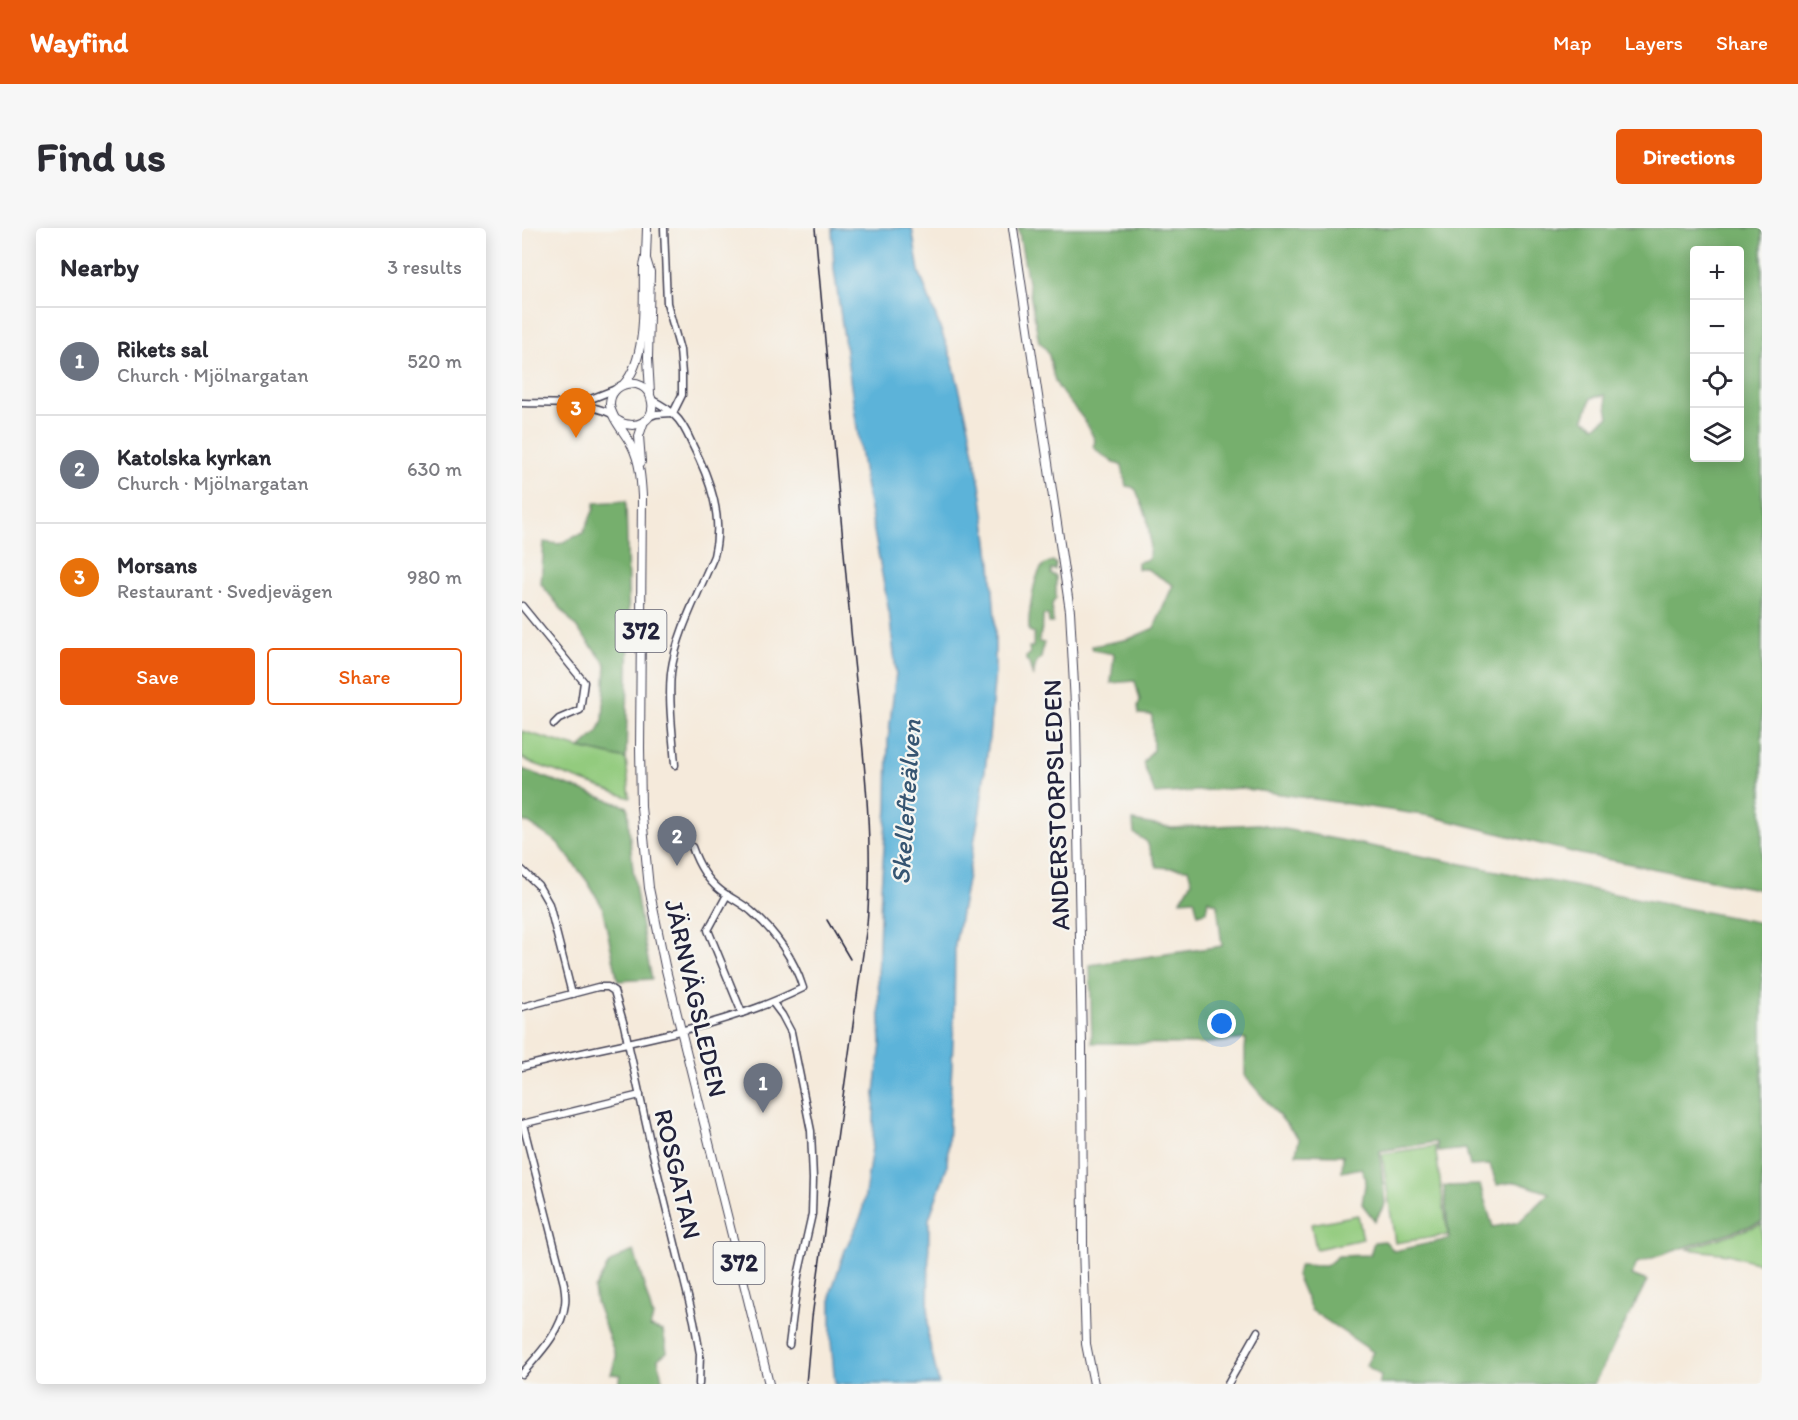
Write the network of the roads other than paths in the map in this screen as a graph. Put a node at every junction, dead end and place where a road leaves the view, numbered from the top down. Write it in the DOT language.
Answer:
graph roads {
  1 [pos="646,228"];
  2 [pos="664,228"];
  3 [pos="1013,228"];
  4 [pos="646,257"];
  5 [pos="621,386"];
  6 [pos="651,397"];
  7 [pos="522,403"];
  8 [pos="578,404"];
  9 [pos="673,413"];
  10 [pos="614,417"];
  11 [pos="646,419"];
  12 [pos="640,469"];
  13 [pos="522,606"];
  14 [pos="554,724"];
  15 [pos="675,765"];
  16 [pos="692,847"];
  17 [pos="522,870"];
  18 [pos="727,895"];
  19 [pos="572,994"];
  20 [pos="773,1003"];
  21 [pos="522,1007"];
  22 [pos="742,1013"];
  23 [pos="682,1030"];
  24 [pos="628,1044"];
  25 [pos="522,1067"];
  26 [pos="640,1095"];
  27 [pos="522,1124"];
  28 [pos="1258,1331"];
  29 [pos="789,1345"];
  30 [pos="522,1374"];
  31 [pos="699,1384"];
  32 [pos="769,1384"];
  33 [pos="1094,1384"];
  34 [pos="1228,1384"];
  1 -- 4 [label="main road"];
  2 -- 9 [label="street"];
  3 -- 33 [label="main road, ANDERSTORPSLEDEN"];
  4 -- 5 [label="main road"];
  4 -- 6 [label="main road"];
  5 -- 6 [label="main road"];
  5 -- 8 [label="street"];
  5 -- 10 [label="main road"];
  6 -- 9 [label="street"];
  6 -- 11 [label="main road"];
  7 -- 8 [label="street"];
  8 -- 10 [label="street"];
  9 -- 11 [label="street"];
  9 -- 15 [label="street"];
  10 -- 11 [label="main road"];
  10 -- 12 [label="main road, JÄRNVÄGSLEDEN"];
  11 -- 12 [label="main road, JÄRNVÄGSLEDEN"];
  12 -- 23 [label="main road, JÄRNVÄGSLEDEN / 372"];
  13 -- 14 [label="street"];
  16 -- 18 [label="street"];
  17 -- 19 [label="street"];
  18 -- 20 [label="street"];
  18 -- 22 [label="street"];
  19 -- 21 [label="street"];
  19 -- 24 [label="street, ROSGATAN"];
  20 -- 22 [label="street"];
  20 -- 29 [label="street"];
  22 -- 23 [label="street"];
  23 -- 24 [label="street"];
  23 -- 32 [label="main road, JÄRNVÄGSLEDEN / 372"];
  24 -- 25 [label="street"];
  24 -- 26 [label="street, ROSGATAN"];
  26 -- 27 [label="street"];
  26 -- 31 [label="street, ROSGATAN"];
  27 -- 30 [label="street"];
  28 -- 34 [label="street"];
}
